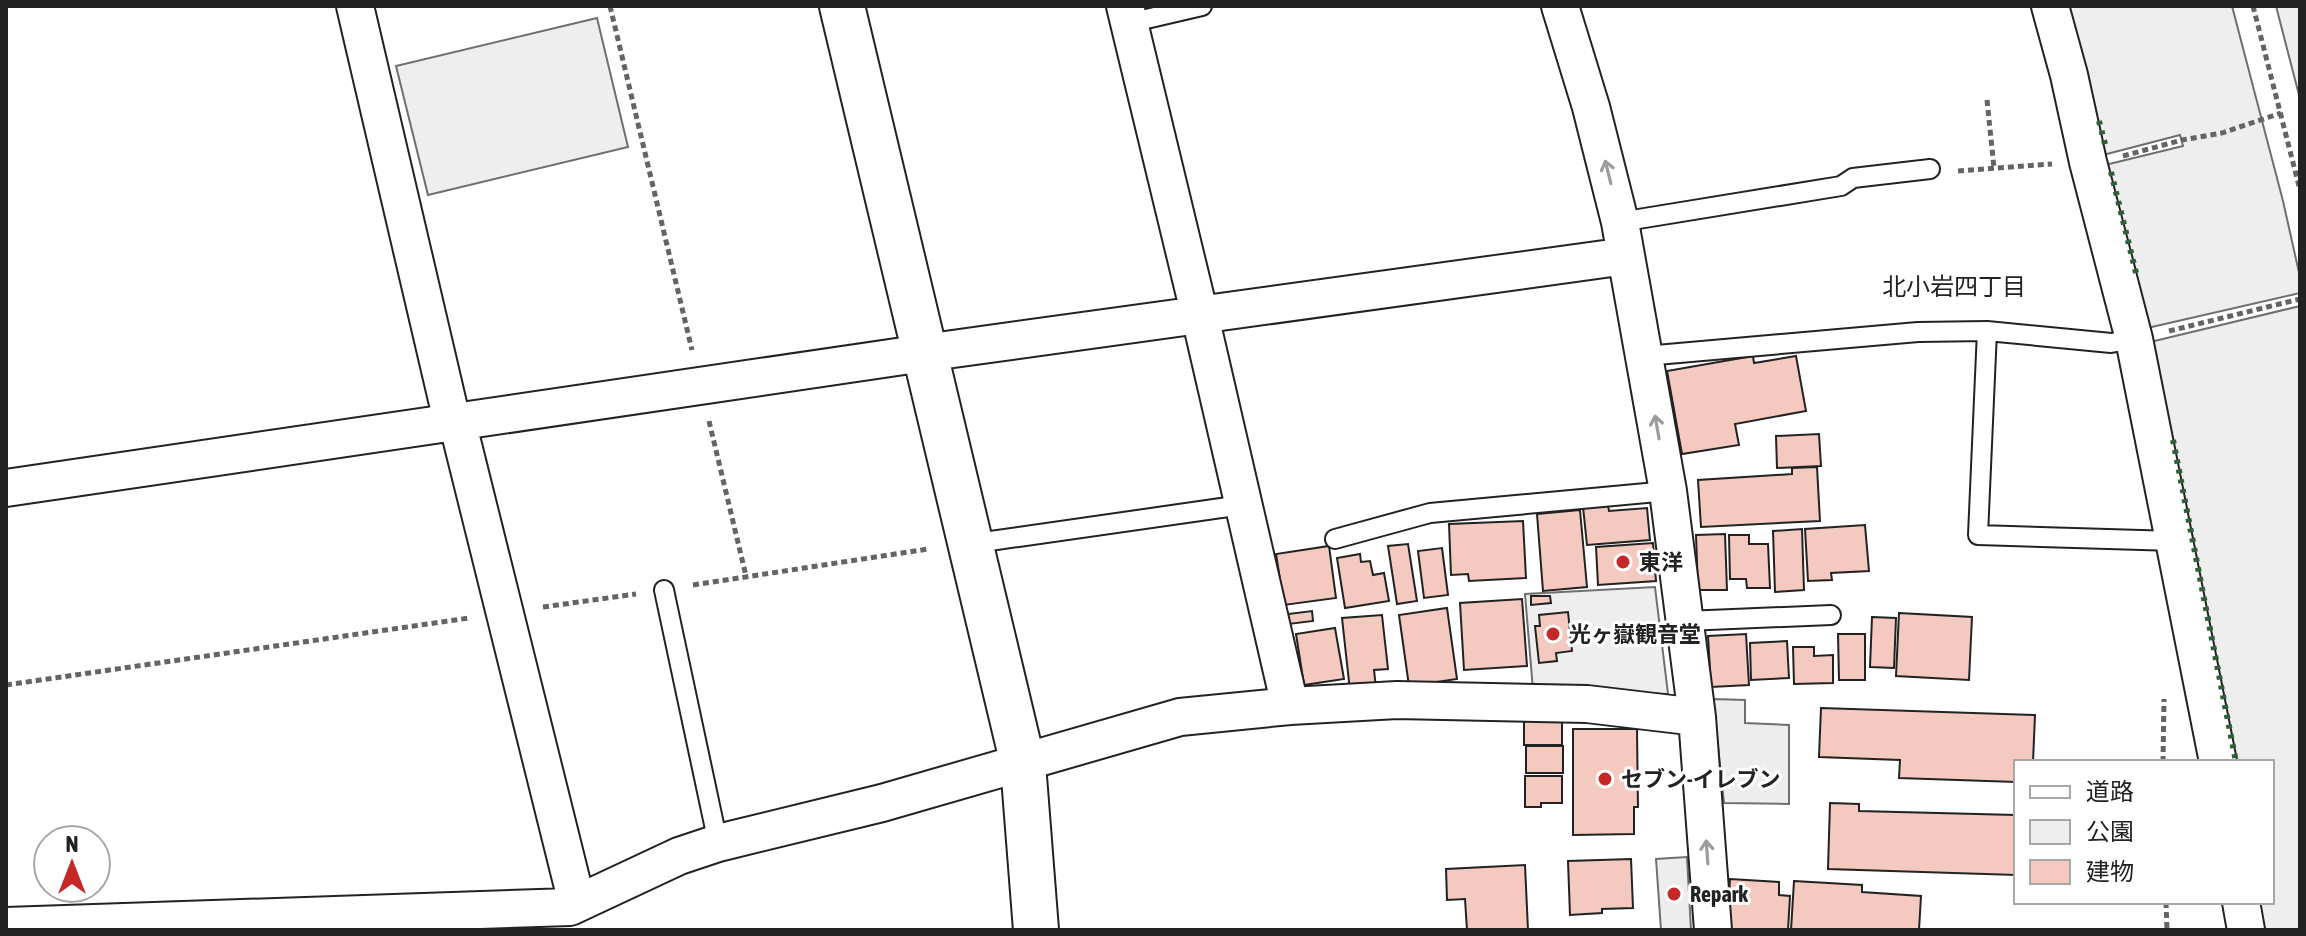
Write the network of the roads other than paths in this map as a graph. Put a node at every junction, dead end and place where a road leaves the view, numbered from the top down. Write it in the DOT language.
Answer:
graph roads {
  1 [pos="355,6"];
  2 [pos="842,6"];
  3 [pos="1202,6"];
  4 [pos="1560,6"];
  5 [pos="2050,6"];
  6 [pos="1127,14"];
  7 [pos="1930,169"];
  8 [pos="1623,239"];
  9 [pos="1200,316"];
  10 [pos="1987,331"];
  11 [pos="2146,336"];
  12 [pos="924,353"];
  13 [pos="1645,356"];
  14 [pos="455,421"];
  15 [pos="6,488"];
  16 [pos="1668,491"];
  17 [pos="1242,505"];
  18 [pos="1335,539"];
  19 [pos="2175,541"];
  20 [pos="969,544"];
  21 [pos="664,590"];
  22 [pos="1831,615"];
  23 [pos="1685,621"];
  24 [pos="1290,706"];
  25 [pos="1697,717"];
  26 [pos="2218,760"];
  27 [pos="1023,764"];
  28 [pos="718,843"];
  29 [pos="2241,904"];
  30 [pos="573,913"];
  31 [pos="6,926"];
  32 [pos="1036,930"];
  33 [pos="1713,930"];
  34 [pos="2246,930"];
  1 -- 14 [label="street"];
  2 -- 12 [label="street"];
  3 -- 6 [label="lane"];
  8 -- 4 [label="street, one-way"];
  5 -- 11 [label="street"];
  6 -- 9 [label="street"];
  7 -- 8 [label="lane"];
  8 -- 9 [label="street"];
  8 -- 13 [label="street"];
  9 -- 12 [label="street"];
  9 -- 17 [label="street"];
  10 -- 11 [label="lane"];
  10 -- 13 [label="lane"];
  10 -- 19 [label="lane"];
  11 -- 19 [label="street"];
  12 -- 14 [label="street"];
  12 -- 20 [label="street"];
  16 -- 13 [label="street, one-way"];
  14 -- 15 [label="street"];
  14 -- 30 [label="street"];
  16 -- 18 [label="lane"];
  16 -- 23 [label="street"];
  17 -- 20 [label="lane"];
  17 -- 24 [label="street"];
  19 -- 26 [label="street"];
  20 -- 27 [label="street"];
  21 -- 28 [label="lane"];
  22 -- 23 [label="lane"];
  23 -- 25 [label="street"];
  24 -- 25 [label="street"];
  24 -- 27 [label="street"];
  33 -- 25 [label="street, one-way"];
  27 -- 28 [label="street"];
  27 -- 32 [label="street"];
  28 -- 30 [label="street"];
  29 -- 34 [label="street"];
  30 -- 31 [label="street"];
}
